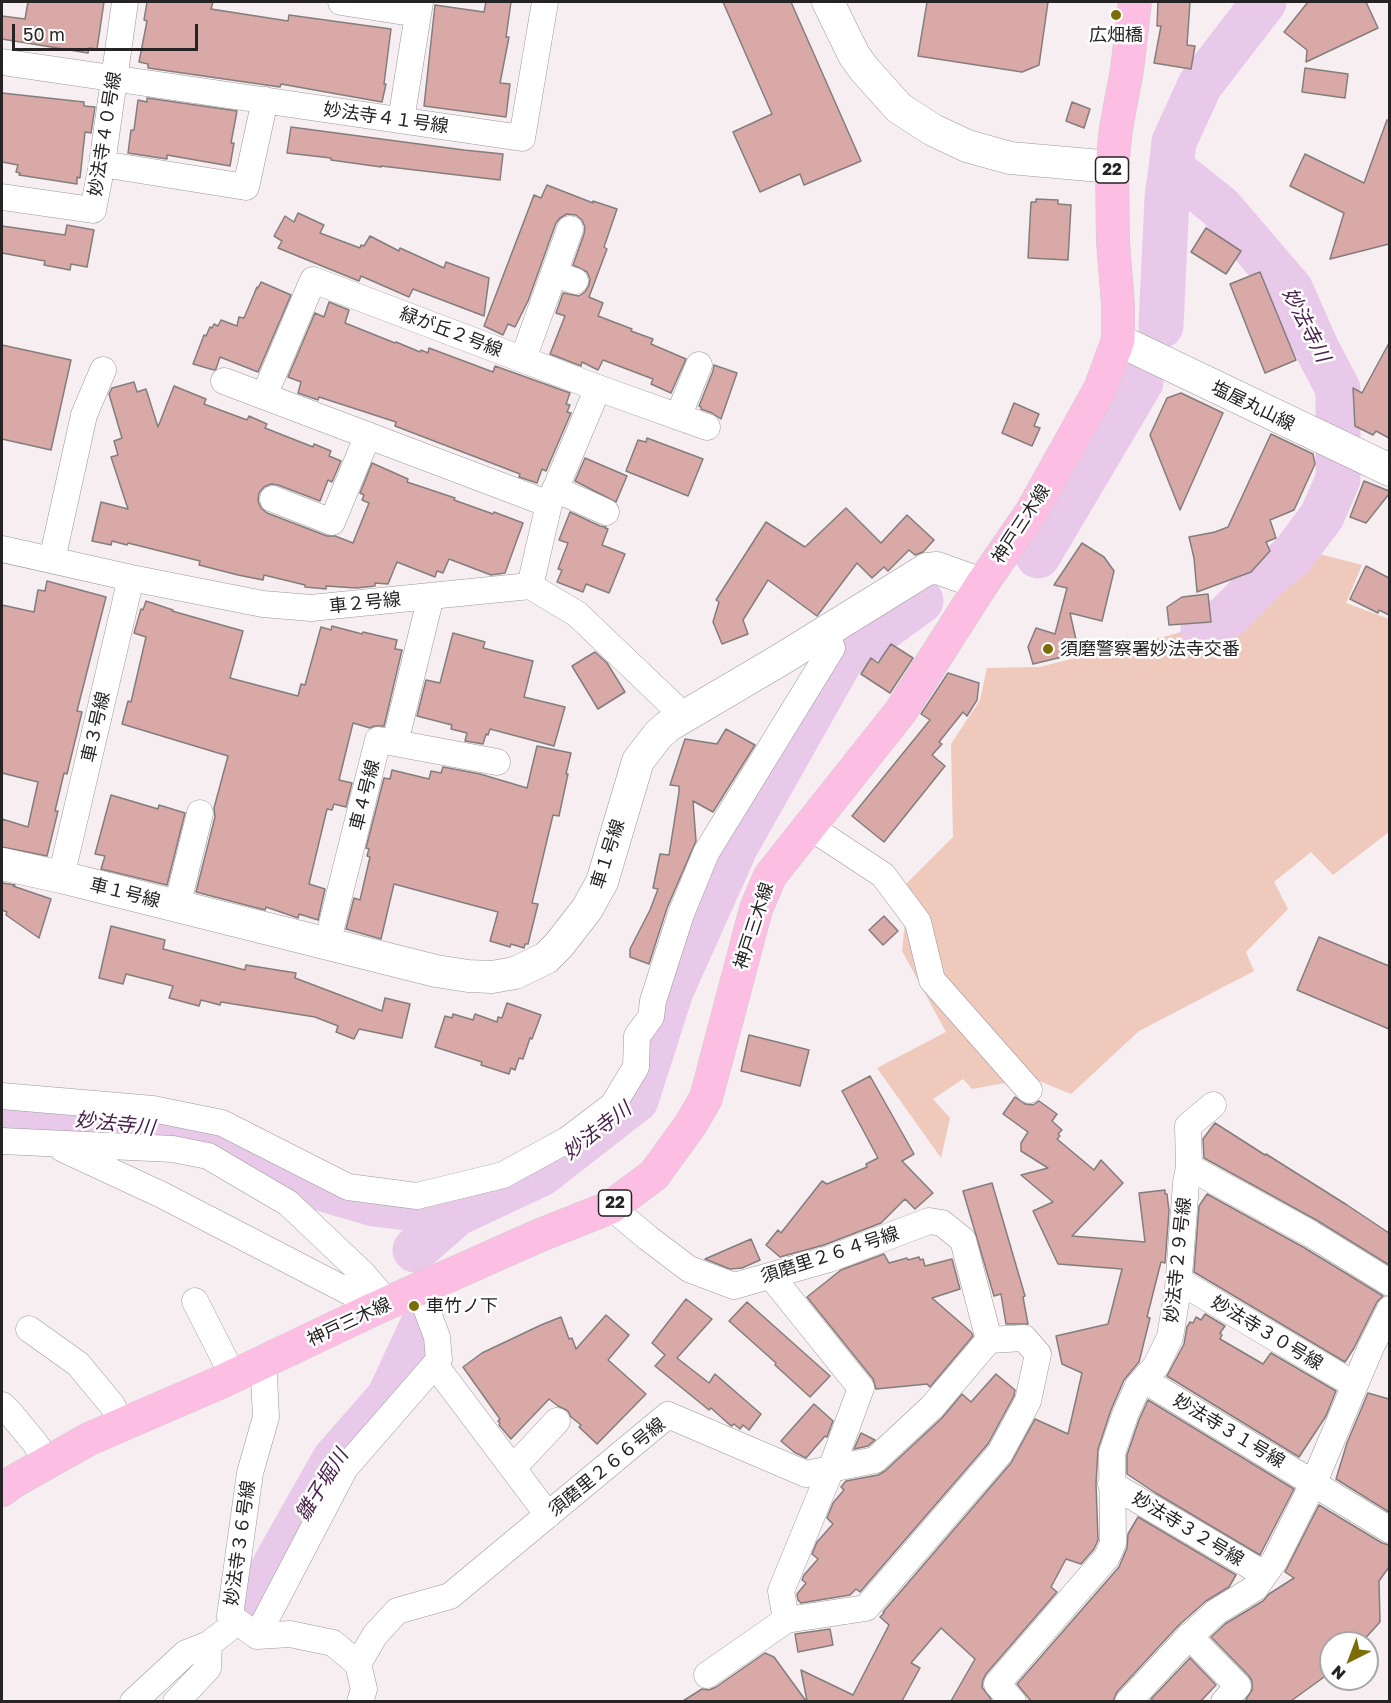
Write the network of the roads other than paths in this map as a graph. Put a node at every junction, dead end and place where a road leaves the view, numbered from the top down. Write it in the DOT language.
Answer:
graph roads {
  1 [pos="125,2"];
  2 [pos="340,2"];
  3 [pos="545,2"];
  4 [pos="828,2"];
  5 [pos="1135,2"];
  6 [pos="419,8"];
  7 [pos="2,62"];
  8 [pos="114,78"];
  9 [pos="265,100"];
  10 [pos="401,120"];
  11 [pos="102,164"];
  12 [pos="1112,166"];
  13 [pos="2,197"];
  14 [pos="570,229"];
  15 [pos="1118,340"];
  16 [pos="523,359"];
  17 [pos="699,365"];
  18 [pos="104,370"];
  19 [pos="224,381"];
  20 [pos="598,388"];
  21 [pos="264,396"];
  22 [pos="678,417"];
  23 [pos="707,427"];
  24 [pos="368,435"];
  25 [pos="1380,465"];
  26 [pos="552,497"];
  27 [pos="273,499"];
  28 [pos="606,512"];
  29 [pos="2,549"];
  30 [pos="52,560"];
  31 [pos="131,578"];
  32 [pos="982,584"];
  33 [pos="530,586"];
  34 [pos="431,596"];
  35 [pos="825,632"];
  36 [pos="685,717"];
  37 [pos="395,743"];
  38 [pos="498,762"];
  39 [pos="200,813"];
  40 [pos="810,827"];
  41 [pos="2,864"];
  42 [pos="61,877"];
  43 [pos="177,906"];
  44 [pos="327,944"];
  45 [pos="1029,1090"];
  46 [pos="2,1096"];
  47 [pos="1214,1105"];
  48 [pos="2,1141"];
  49 [pos="51,1144"];
  50 [pos="1189,1167"];
  51 [pos="611,1207"];
  52 [pos="771,1276"];
  53 [pos="1179,1281"];
  54 [pos="1389,1283"];
  55 [pos="419,1289"];
  56 [pos="195,1301"];
  57 [pos="381,1306"];
  58 [pos="1389,1309"];
  59 [pos="29,1329"];
  60 [pos="989,1340"];
  61 [pos="435,1365"];
  62 [pos="245,1370"];
  63 [pos="1144,1380"];
  64 [pos="1355,1385"];
  65 [pos="2,1406"];
  66 [pos="557,1421"];
  67 [pos="122,1425"];
  68 [pos="47,1462"];
  69 [pos="513,1468"];
  70 [pos="831,1469"];
  71 [pos="1314,1482"];
  72 [pos="1111,1484"];
  73 [pos="2,1490"];
  74 [pos="548,1515"];
  75 [pos="1389,1530"];
  76 [pos="1264,1574"];
  77 [pos="786,1620"];
  78 [pos="237,1622"];
  79 [pos="258,1636"];
  80 [pos="1189,1636"];
  81 [pos="209,1644"];
  82 [pos="358,1664"];
  83 [pos="708,1674"];
  84 [pos="133,1701"];
  85 [pos="176,1701"];
  86 [pos="360,1701"];
  87 [pos="1013,1701"];
  88 [pos="1128,1701"];
  89 [pos="1224,1701"];
  1 -- 8 [label="street, 妙法寺４０号線"];
  2 -- 6 [label="street"];
  3 -- 10 [label="street, 妙法寺４１号線"];
  4 -- 12 [label="street"];
  5 -- 12 [label="main road, 神戸三木線 / 22"];
  6 -- 10 [label="street"];
  7 -- 8 [label="street, 妙法寺４１号線"];
  8 -- 9 [label="street, 妙法寺４１号線"];
  8 -- 11 [label="street, 妙法寺４０号線"];
  9 -- 10 [label="street, 妙法寺４１号線"];
  9 -- 11 [label="street"];
  11 -- 13 [label="street, 妙法寺４０号線"];
  12 -- 15 [label="main road, 神戸三木線 / 22"];
  14 -- 16 [label="street"];
  15 -- 25 [label="street, 塩屋丸山線"];
  15 -- 32 [label="main road, 神戸三木線 / 22"];
  16 -- 20 [label="street, 緑が丘２号線"];
  16 -- 21 [label="street, 緑が丘２号線"];
  17 -- 22 [label="street"];
  18 -- 30 [label="street"];
  19 -- 21 [label="street"];
  20 -- 22 [label="street, 緑が丘２号線"];
  20 -- 26 [label="street"];
  21 -- 24 [label="street"];
  22 -- 23 [label="street, 緑が丘２号線"];
  24 -- 26 [label="street"];
  24 -- 27 [label="street"];
  26 -- 28 [label="street"];
  26 -- 33 [label="street"];
  29 -- 30 [label="street, 車２号線"];
  30 -- 31 [label="street, 車２号線"];
  31 -- 34 [label="street, 車２号線"];
  31 -- 42 [label="street, 車３号線"];
  32 -- 35 [label="street, 車１号線"];
  32 -- 40 [label="main road, 神戸三木線 / 22"];
  33 -- 34 [label="street, 車２号線"];
  33 -- 36 [label="street"];
  34 -- 37 [label="street, 車４号線"];
  35 -- 36 [label="street, 車１号線"];
  35 -- 46 [label="street"];
  36 -- 44 [label="street, 車１号線"];
  37 -- 38 [label="street"];
  37 -- 44 [label="street, 車４号線"];
  39 -- 43 [label="street"];
  40 -- 45 [label="street"];
  40 -- 51 [label="main road, 神戸三木線 / 22"];
  41 -- 42 [label="street, 車１号線"];
  42 -- 43 [label="street, 車１号線"];
  43 -- 44 [label="street, 車１号線"];
  47 -- 50 [label="street"];
  48 -- 49 [label="street"];
  49 -- 57 [label="street"];
  49 -- 57 [label="street"];
  50 -- 53 [label="street, 妙法寺２９号線"];
  50 -- 54 [label="street, 妙法寺２９号線"];
  51 -- 52 [label="street, 須磨里２６４号線"];
  51 -- 55 [label="main road, 神戸三木線 / 22"];
  52 -- 60 [label="street, 須磨里２６４号線"];
  52 -- 70 [label="street"];
  53 -- 63 [label="street, 妙法寺２９号線"];
  53 -- 64 [label="street, 妙法寺３０号線"];
  55 -- 57 [label="main road, 神戸三木線 / 22"];
  55 -- 61 [label="street"];
  56 -- 62 [label="street"];
  57 -- 62 [label="main road, 神戸三木線 / 22"];
  58 -- 64 [label="street"];
  59 -- 67 [label="street"];
  60 -- 70 [label="street, 須磨里２６６号線"];
  60 -- 77 [label="street"];
  61 -- 69 [label="street"];
  61 -- 79 [label="street"];
  62 -- 67 [label="main road, 神戸三木線 / 22"];
  62 -- 78 [label="street, 妙法寺３６号線"];
  63 -- 71 [label="street, 妙法寺３１号線"];
  63 -- 72 [label="street, 妙法寺２９号線"];
  64 -- 71 [label="street"];
  65 -- 68 [label="street"];
  66 -- 69 [label="street"];
  67 -- 68 [label="main road, 神戸三木線 / 22"];
  68 -- 73 [label="main road, 神戸三木線 / 22"];
  69 -- 74 [label="street"];
  70 -- 74 [label="street, 須磨里２６６号線"];
  70 -- 77 [label="street"];
  71 -- 75 [label="street, 妙法寺３１号線"];
  71 -- 76 [label="street"];
  72 -- 76 [label="street, 妙法寺３２号線"];
  72 -- 87 [label="street, 妙法寺２９号線"];
  74 -- 82 [label="street, 須磨里２６６号線"];
  76 -- 80 [label="street"];
  77 -- 83 [label="street"];
  78 -- 79 [label="street, 妙法寺３６号線"];
  78 -- 81 [label="street"];
  79 -- 82 [label="street"];
  80 -- 88 [label="street"];
  80 -- 89 [label="street"];
  81 -- 84 [label="street"];
  81 -- 85 [label="street"];
  82 -- 86 [label="street"];
}
